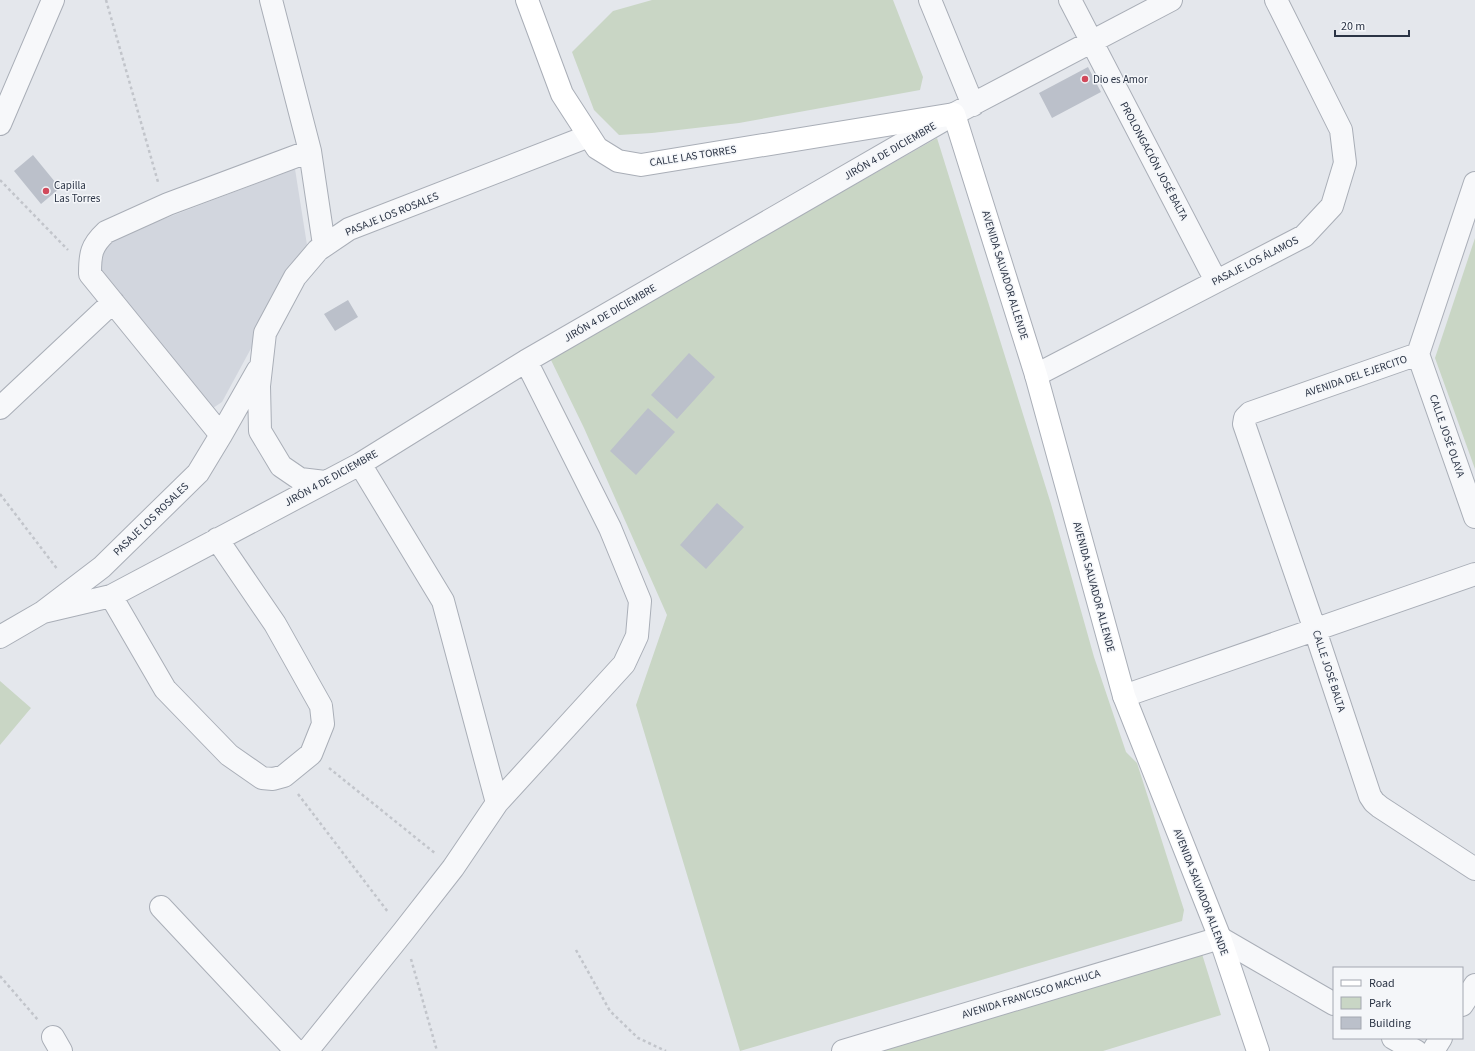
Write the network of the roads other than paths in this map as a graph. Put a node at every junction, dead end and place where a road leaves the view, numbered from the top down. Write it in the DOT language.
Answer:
graph roads {
  1 [pos="53,0"];
  2 [pos="270,0"];
  3 [pos="527,0"];
  4 [pos="930,0"];
  5 [pos="1070,0"];
  6 [pos="1171,0"];
  7 [pos="1276,0"];
  8 [pos="1092,41"];
  9 [pos="964,109"];
  10 [pos="0,124"];
  11 [pos="589,136"];
  12 [pos="310,151"];
  13 [pos="1475,183"];
  14 [pos="324,245"];
  15 [pos="1216,281"];
  16 [pos="113,302"];
  17 [pos="1418,354"];
  18 [pos="526,361"];
  19 [pos="261,364"];
  20 [pos="1036,375"];
  21 [pos="0,408"];
  22 [pos="1244,424"];
  23 [pos="221,435"];
  24 [pos="360,464"];
  25 [pos="325,482"];
  26 [pos="1475,517"];
  27 [pos="217,539"];
  28 [pos="1475,574"];
  29 [pos="111,596"];
  30 [pos="44,612"];
  31 [pos="1315,630"];
  32 [pos="0,637"];
  33 [pos="1124,696"];
  34 [pos="497,803"];
  35 [pos="1475,869"];
  36 [pos="160,907"];
  37 [pos="1220,938"];
  38 [pos="1475,985"];
  39 [pos="1333,1003"];
  40 [pos="1463,1003"];
  41 [pos="1395,1039"];
  42 [pos="1440,1039"];
  43 [pos="296,1051"];
  44 [pos="307,1051"];
  45 [pos="843,1051"];
  46 [pos="1258,1051"];
  47 [pos="1416,1051"];
  48 [pos="1433,1051"];
  1 -- 10 [label="street"];
  2 -- 12 [label="street"];
  3 -- 11 [label="street, CALLE LAS TORRES"];
  4 -- 9 [label="street"];
  5 -- 8 [label="street, PROLONGACIÓN JOSÉ BALTA"];
  6 -- 8 [label="street, JIRÓN 4 DE DICIEMBRE"];
  7 -- 15 [label="street, PASAJE LOS ÁLAMOS"];
  8 -- 9 [label="street, JIRÓN 4 DE DICIEMBRE"];
  8 -- 15 [label="street, PROLONGACIÓN JOSÉ BALTA"];
  9 -- 11 [label="street, CALLE LAS TORRES"];
  9 -- 18 [label="street, JIRÓN 4 DE DICIEMBRE"];
  9 -- 20 [label="street, AVENIDA SALVADOR ALLENDE"];
  11 -- 14 [label="street, PASAJE LOS ROSALES"];
  12 -- 14 [label="street"];
  12 -- 16 [label="street"];
  13 -- 17 [label="street, AVENIDA DEL EJERCITO"];
  14 -- 19 [label="street, PASAJE LOS ROSALES"];
  15 -- 20 [label="street, PASAJE LOS ÁLAMOS"];
  16 -- 21 [label="street"];
  16 -- 23 [label="street"];
  17 -- 22 [label="street, AVENIDA DEL EJERCITO"];
  17 -- 26 [label="street, CALLE JOSÉ OLAYA"];
  18 -- 24 [label="street, JIRÓN 4 DE DICIEMBRE"];
  18 -- 34 [label="street"];
  19 -- 23 [label="street, PASAJE LOS ROSALES"];
  19 -- 25 [label="street, PASAJE LOS ROSALES"];
  20 -- 33 [label="street, AVENIDA SALVADOR ALLENDE"];
  22 -- 31 [label="street, CALLE JOSÉ BALTA"];
  23 -- 30 [label="street, PASAJE LOS ROSALES"];
  24 -- 25 [label="street, JIRÓN 4 DE DICIEMBRE"];
  24 -- 34 [label="street"];
  25 -- 27 [label="street, JIRÓN 4 DE DICIEMBRE"];
  27 -- 29 [label="street, JIRÓN 4 DE DICIEMBRE"];
  27 -- 29 [label="street"];
  28 -- 31 [label="street"];
  29 -- 30 [label="street, JIRÓN 4 DE DICIEMBRE"];
  30 -- 32 [label="street, PASAJE LOS ROSALES"];
  31 -- 33 [label="street"];
  31 -- 35 [label="street, CALLE JOSÉ BALTA"];
  33 -- 37 [label="street, AVENIDA SALVADOR ALLENDE"];
  34 -- 44 [label="street"];
  36 -- 43 [label="street"];
  37 -- 39 [label="street"];
  37 -- 45 [label="street, AVENIDA FRANCISCO MACHUCA"];
  37 -- 46 [label="street, AVENIDA SALVADOR ALLENDE"];
  38 -- 40 [label="street"];
  41 -- 47 [label="street"];
  42 -- 48 [label="street"];
}
